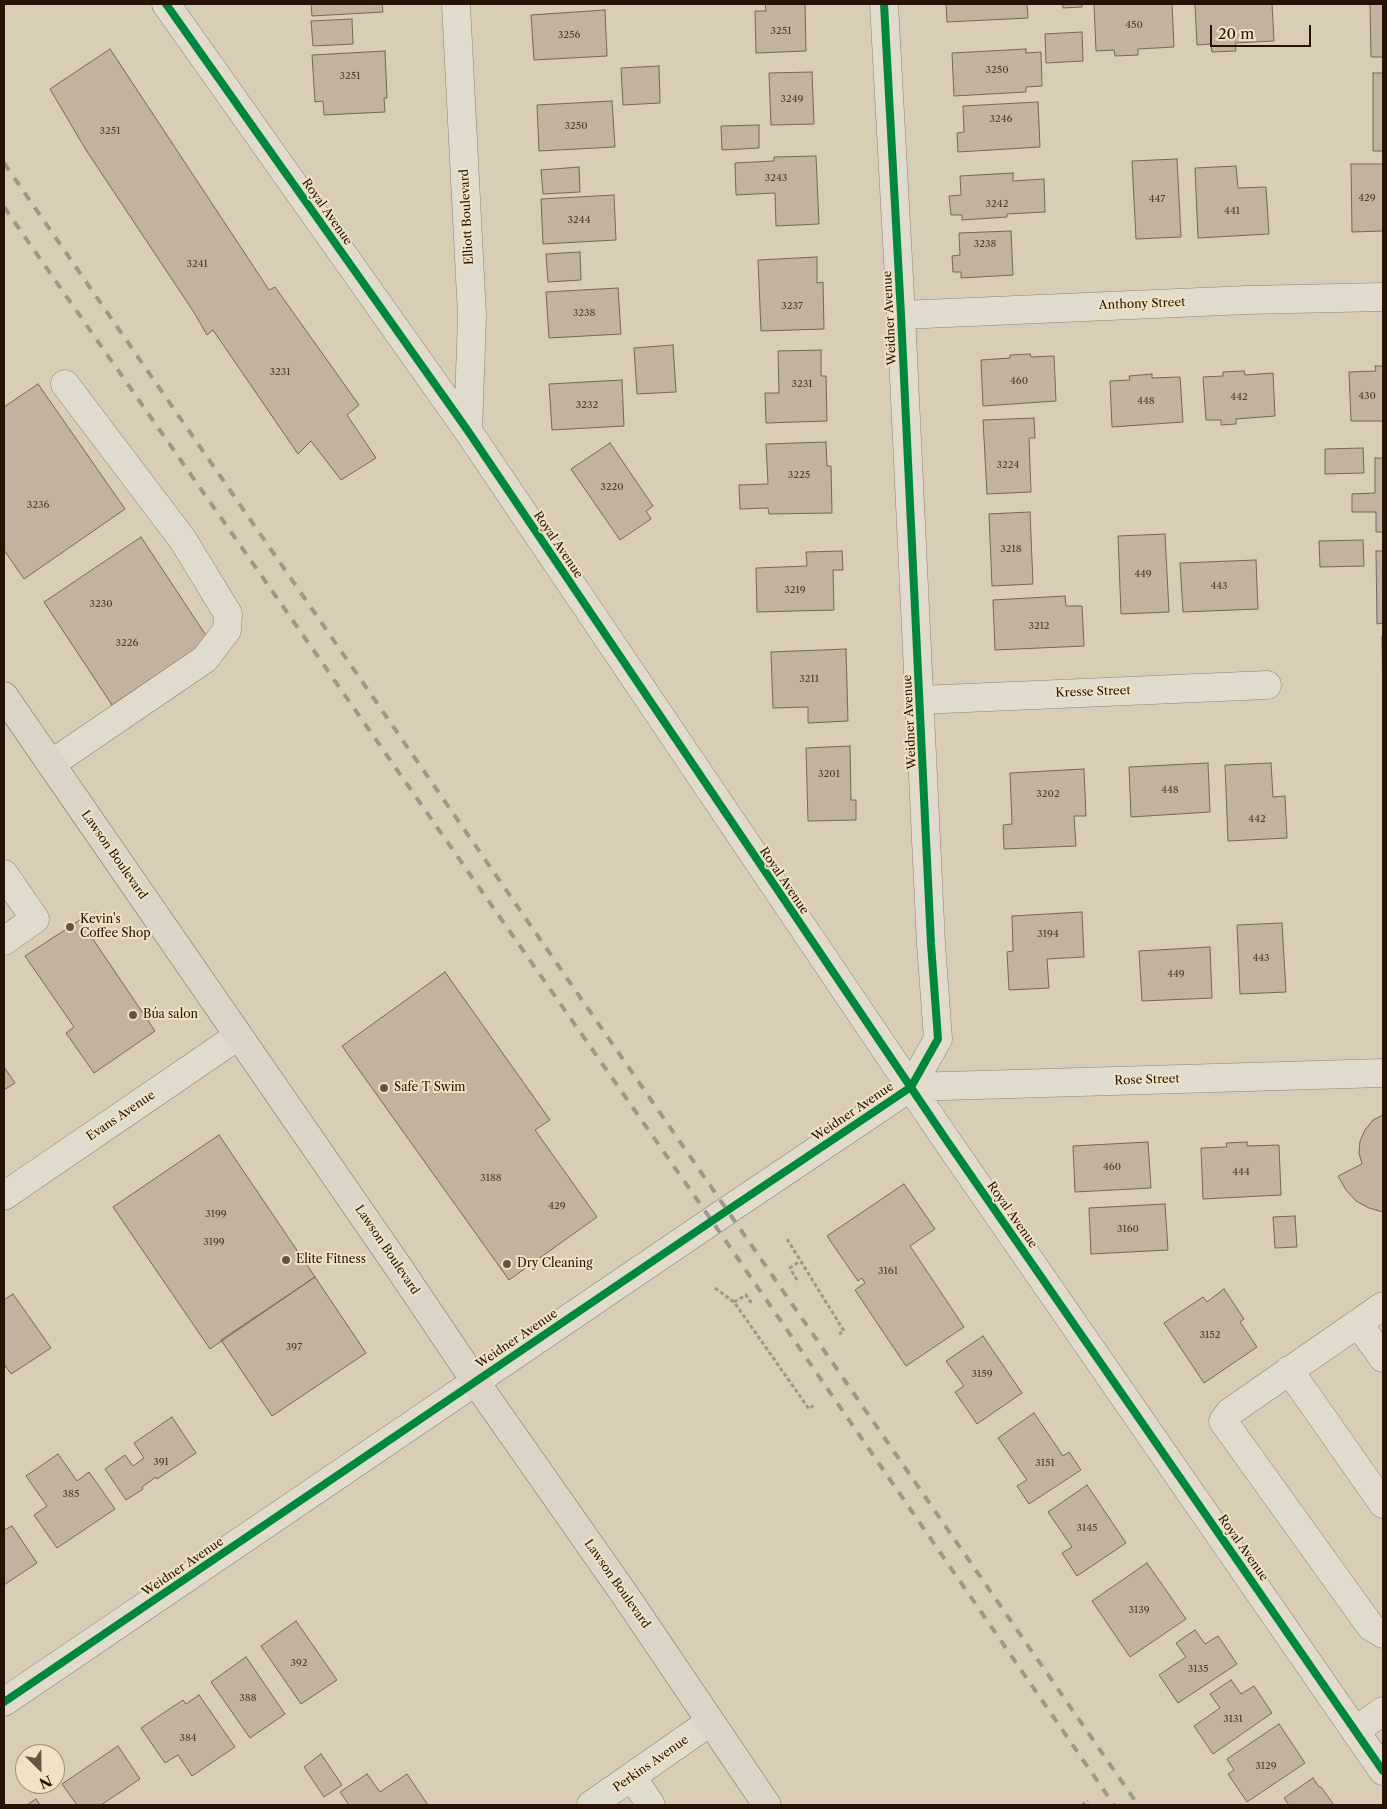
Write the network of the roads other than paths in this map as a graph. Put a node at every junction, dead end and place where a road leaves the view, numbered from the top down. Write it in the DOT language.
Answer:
graph roads {
  1 [pos="166,4"];
  2 [pos="456,4"];
  3 [pos="884,4"];
  4 [pos="1383,297"];
  5 [pos="901,315"];
  6 [pos="64,384"];
  7 [pos="468,430"];
  8 [pos="1266,685"];
  9 [pos="920,700"];
  10 [pos="6,704"];
  11 [pos="51,764"];
  12 [pos="4,874"];
  13 [pos="4,941"];
  14 [pos="238,1036"];
  15 [pos="1383,1073"];
  16 [pos="910,1087"];
  17 [pos="4,1196"];
  18 [pos="1383,1306"];
  19 [pos="1358,1323"];
  20 [pos="1383,1358"];
  21 [pos="1289,1370"];
  22 [pos="475,1381"];
  23 [pos="1383,1504"];
  24 [pos="1383,1634"];
  25 [pos="4,1702"];
  26 [pos="1383,1711"];
  27 [pos="710,1722"];
  28 [pos="1355,1730"];
  29 [pos="1383,1771"];
  30 [pos="632,1777"];
  31 [pos="591,1805"];
  32 [pos="652,1805"];
  33 [pos="768,1805"];
  1 -- 7 [label="street, Royal Avenue"];
  2 -- 7 [label="street, Elliott Boulevard"];
  3 -- 5 [label="street, Weidner Avenue"];
  4 -- 5 [label="street, Anthony Street"];
  5 -- 9 [label="street, Weidner Avenue"];
  6 -- 11 [label="street"];
  7 -- 16 [label="street, Royal Avenue"];
  8 -- 9 [label="street, Kresse Street"];
  9 -- 16 [label="street, Weidner Avenue"];
  10 -- 11 [label="main road, Lawson Boulevard"];
  11 -- 14 [label="main road, Lawson Boulevard"];
  12 -- 13 [label="street"];
  14 -- 17 [label="street, Evans Avenue"];
  14 -- 22 [label="main road, Lawson Boulevard"];
  15 -- 16 [label="street, Rose Street"];
  16 -- 22 [label="street, Weidner Avenue"];
  16 -- 28 [label="street, Royal Avenue"];
  18 -- 19 [label="street"];
  19 -- 20 [label="street"];
  19 -- 21 [label="street"];
  21 -- 23 [label="street"];
  21 -- 24 [label="street"];
  22 -- 25 [label="street, Weidner Avenue"];
  22 -- 27 [label="main road, Lawson Boulevard"];
  26 -- 28 [label="street"];
  27 -- 30 [label="street, Perkins Avenue"];
  27 -- 33 [label="main road, Lawson Boulevard"];
  28 -- 29 [label="street, Royal Avenue"];
  30 -- 31 [label="street, Perkins Avenue"];
  30 -- 32 [label="street"];
}
